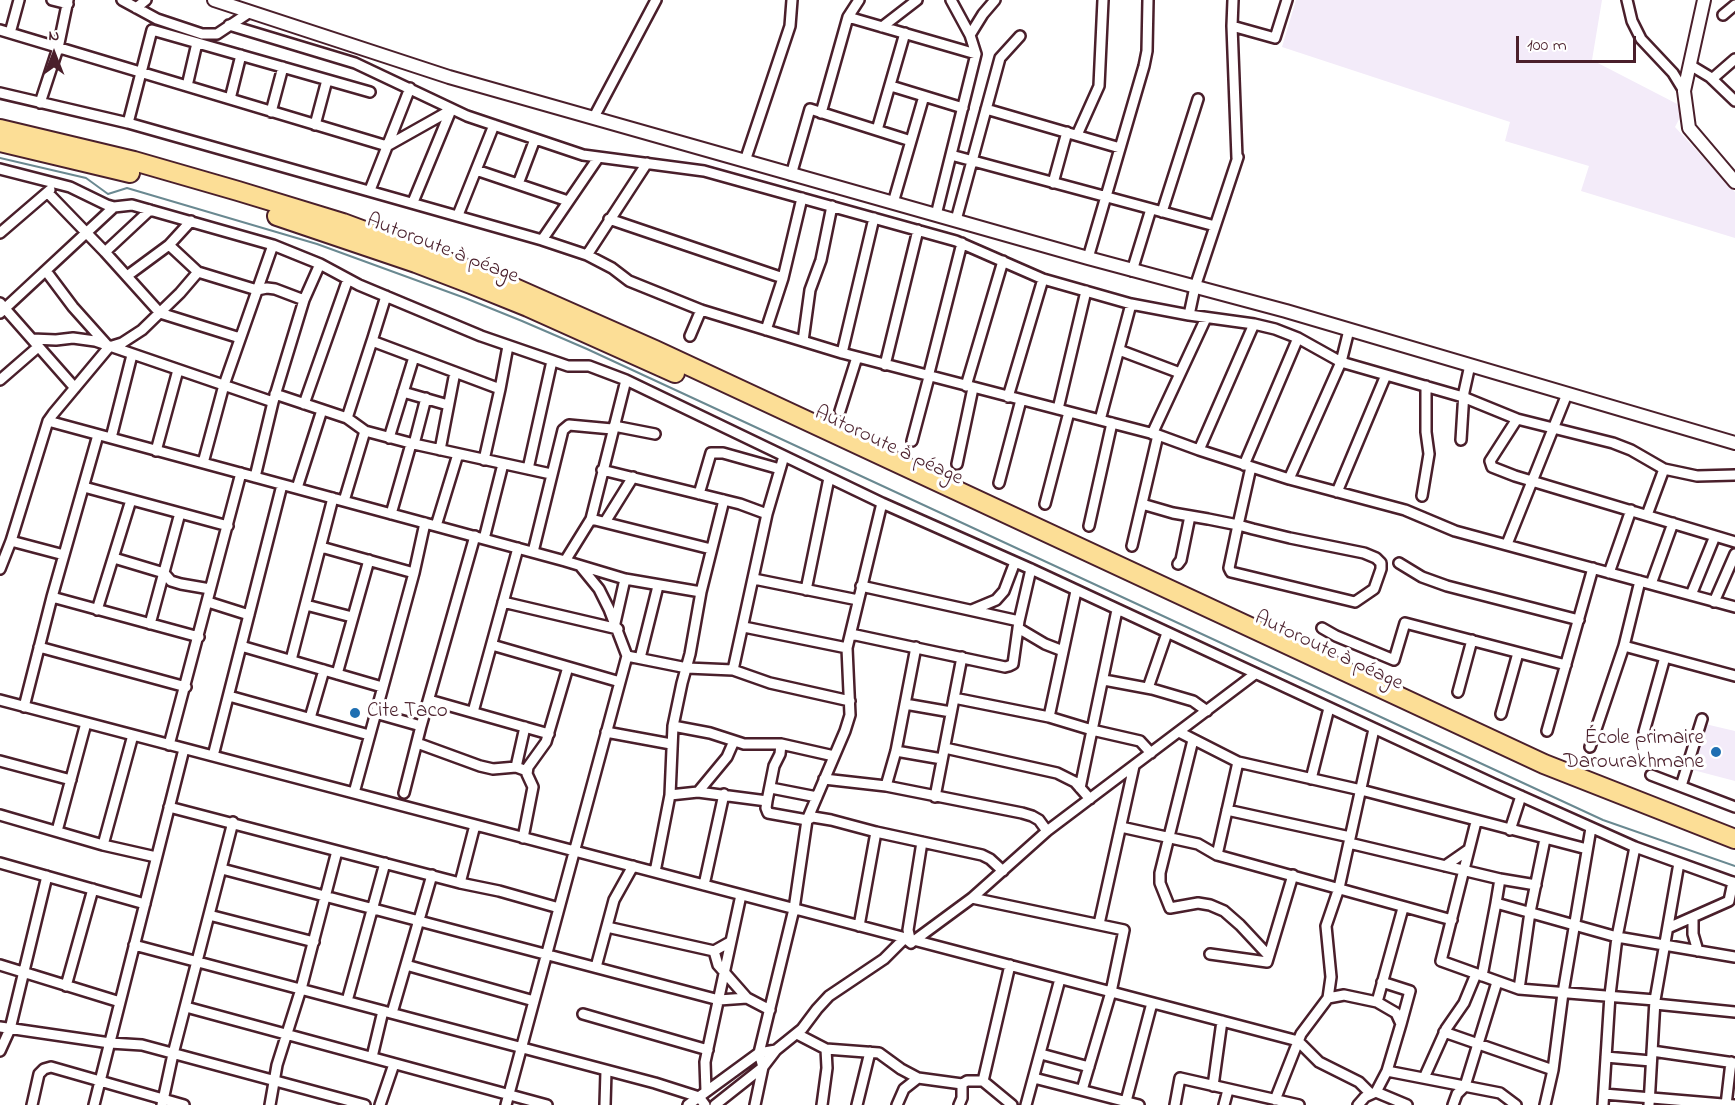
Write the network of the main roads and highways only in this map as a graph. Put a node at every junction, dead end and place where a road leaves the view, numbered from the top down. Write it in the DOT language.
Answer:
graph roads {
  1 [pos="0,129"];
  2 [pos="0,142"];
  3 [pos="1735,839"];
  4 [pos="1735,851"];
  1 -- 3 [label="highway"];
  2 -- 4 [label="highway, Autoroute à péage"];
}
